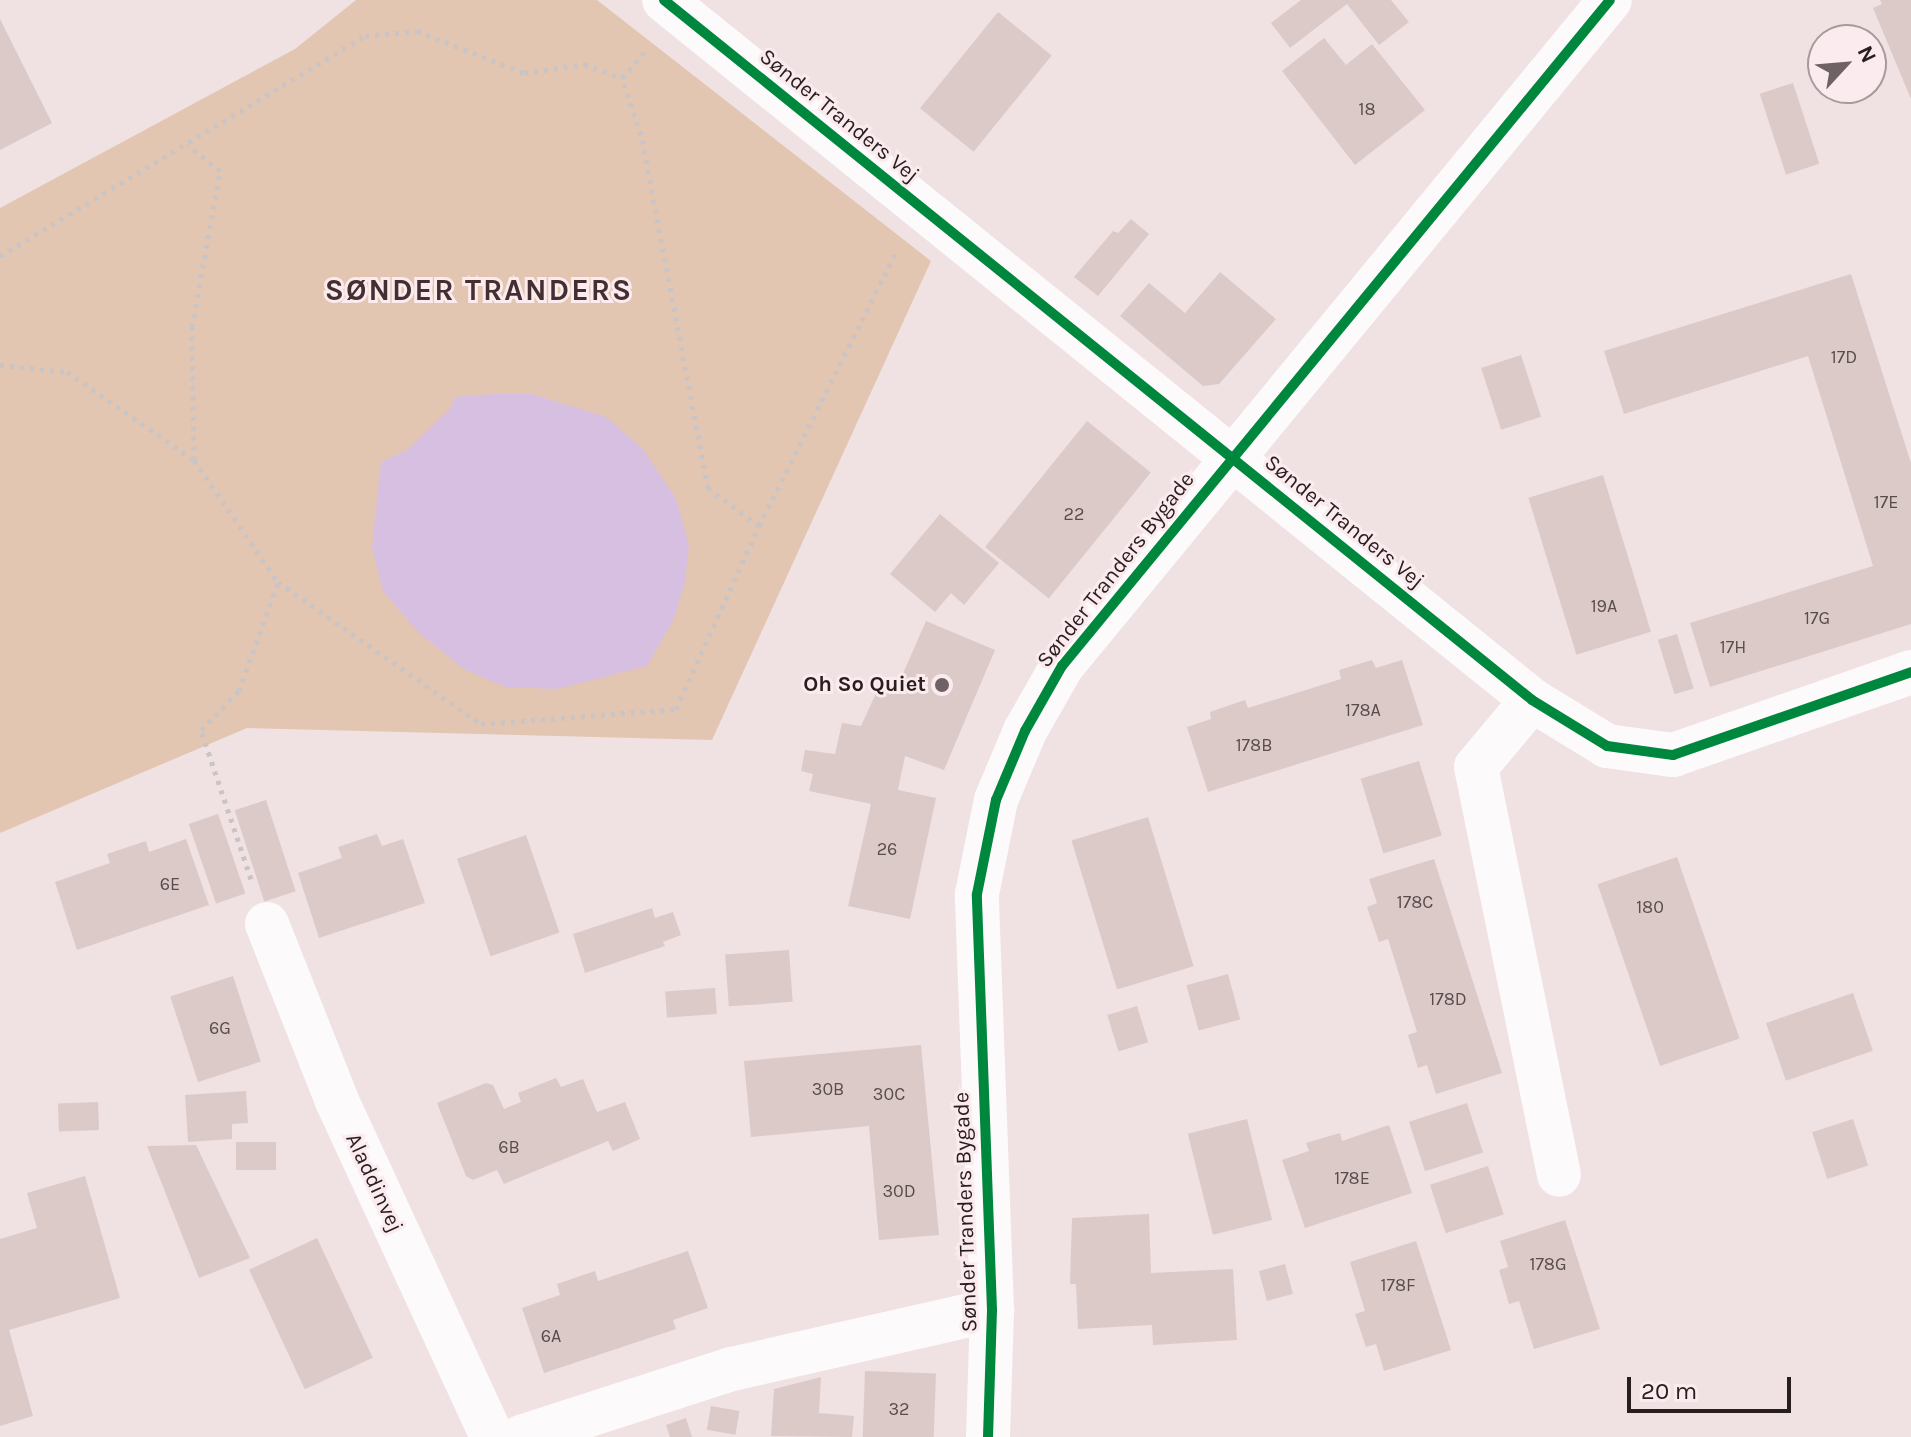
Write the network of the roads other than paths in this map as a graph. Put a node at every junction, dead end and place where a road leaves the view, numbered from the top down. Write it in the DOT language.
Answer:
graph roads {
  1 [pos="1610,0"];
  2 [pos="671,6"];
  3 [pos="1232,457"];
  4 [pos="1911,672"];
  5 [pos="1532,700"];
  6 [pos="267,924"];
  7 [pos="1559,1175"];
  8 [pos="992,1310"];
  9 [pos="492,1437"];
  10 [pos="521,1437"];
  11 [pos="988,1437"];
  1 -- 3 [label="street, Sønder Tranders Bygade"];
  2 -- 3 [label="street, Sønder Tranders Vej"];
  3 -- 5 [label="street, Sønder Tranders Vej"];
  3 -- 8 [label="street, Sønder Tranders Bygade"];
  4 -- 5 [label="street, Sønder Tranders Vej"];
  5 -- 7 [label="street"];
  6 -- 9 [label="street, Aladdinvej"];
  8 -- 10 [label="street"];
  8 -- 11 [label="street, Sønder Tranders Bygade"];
}
